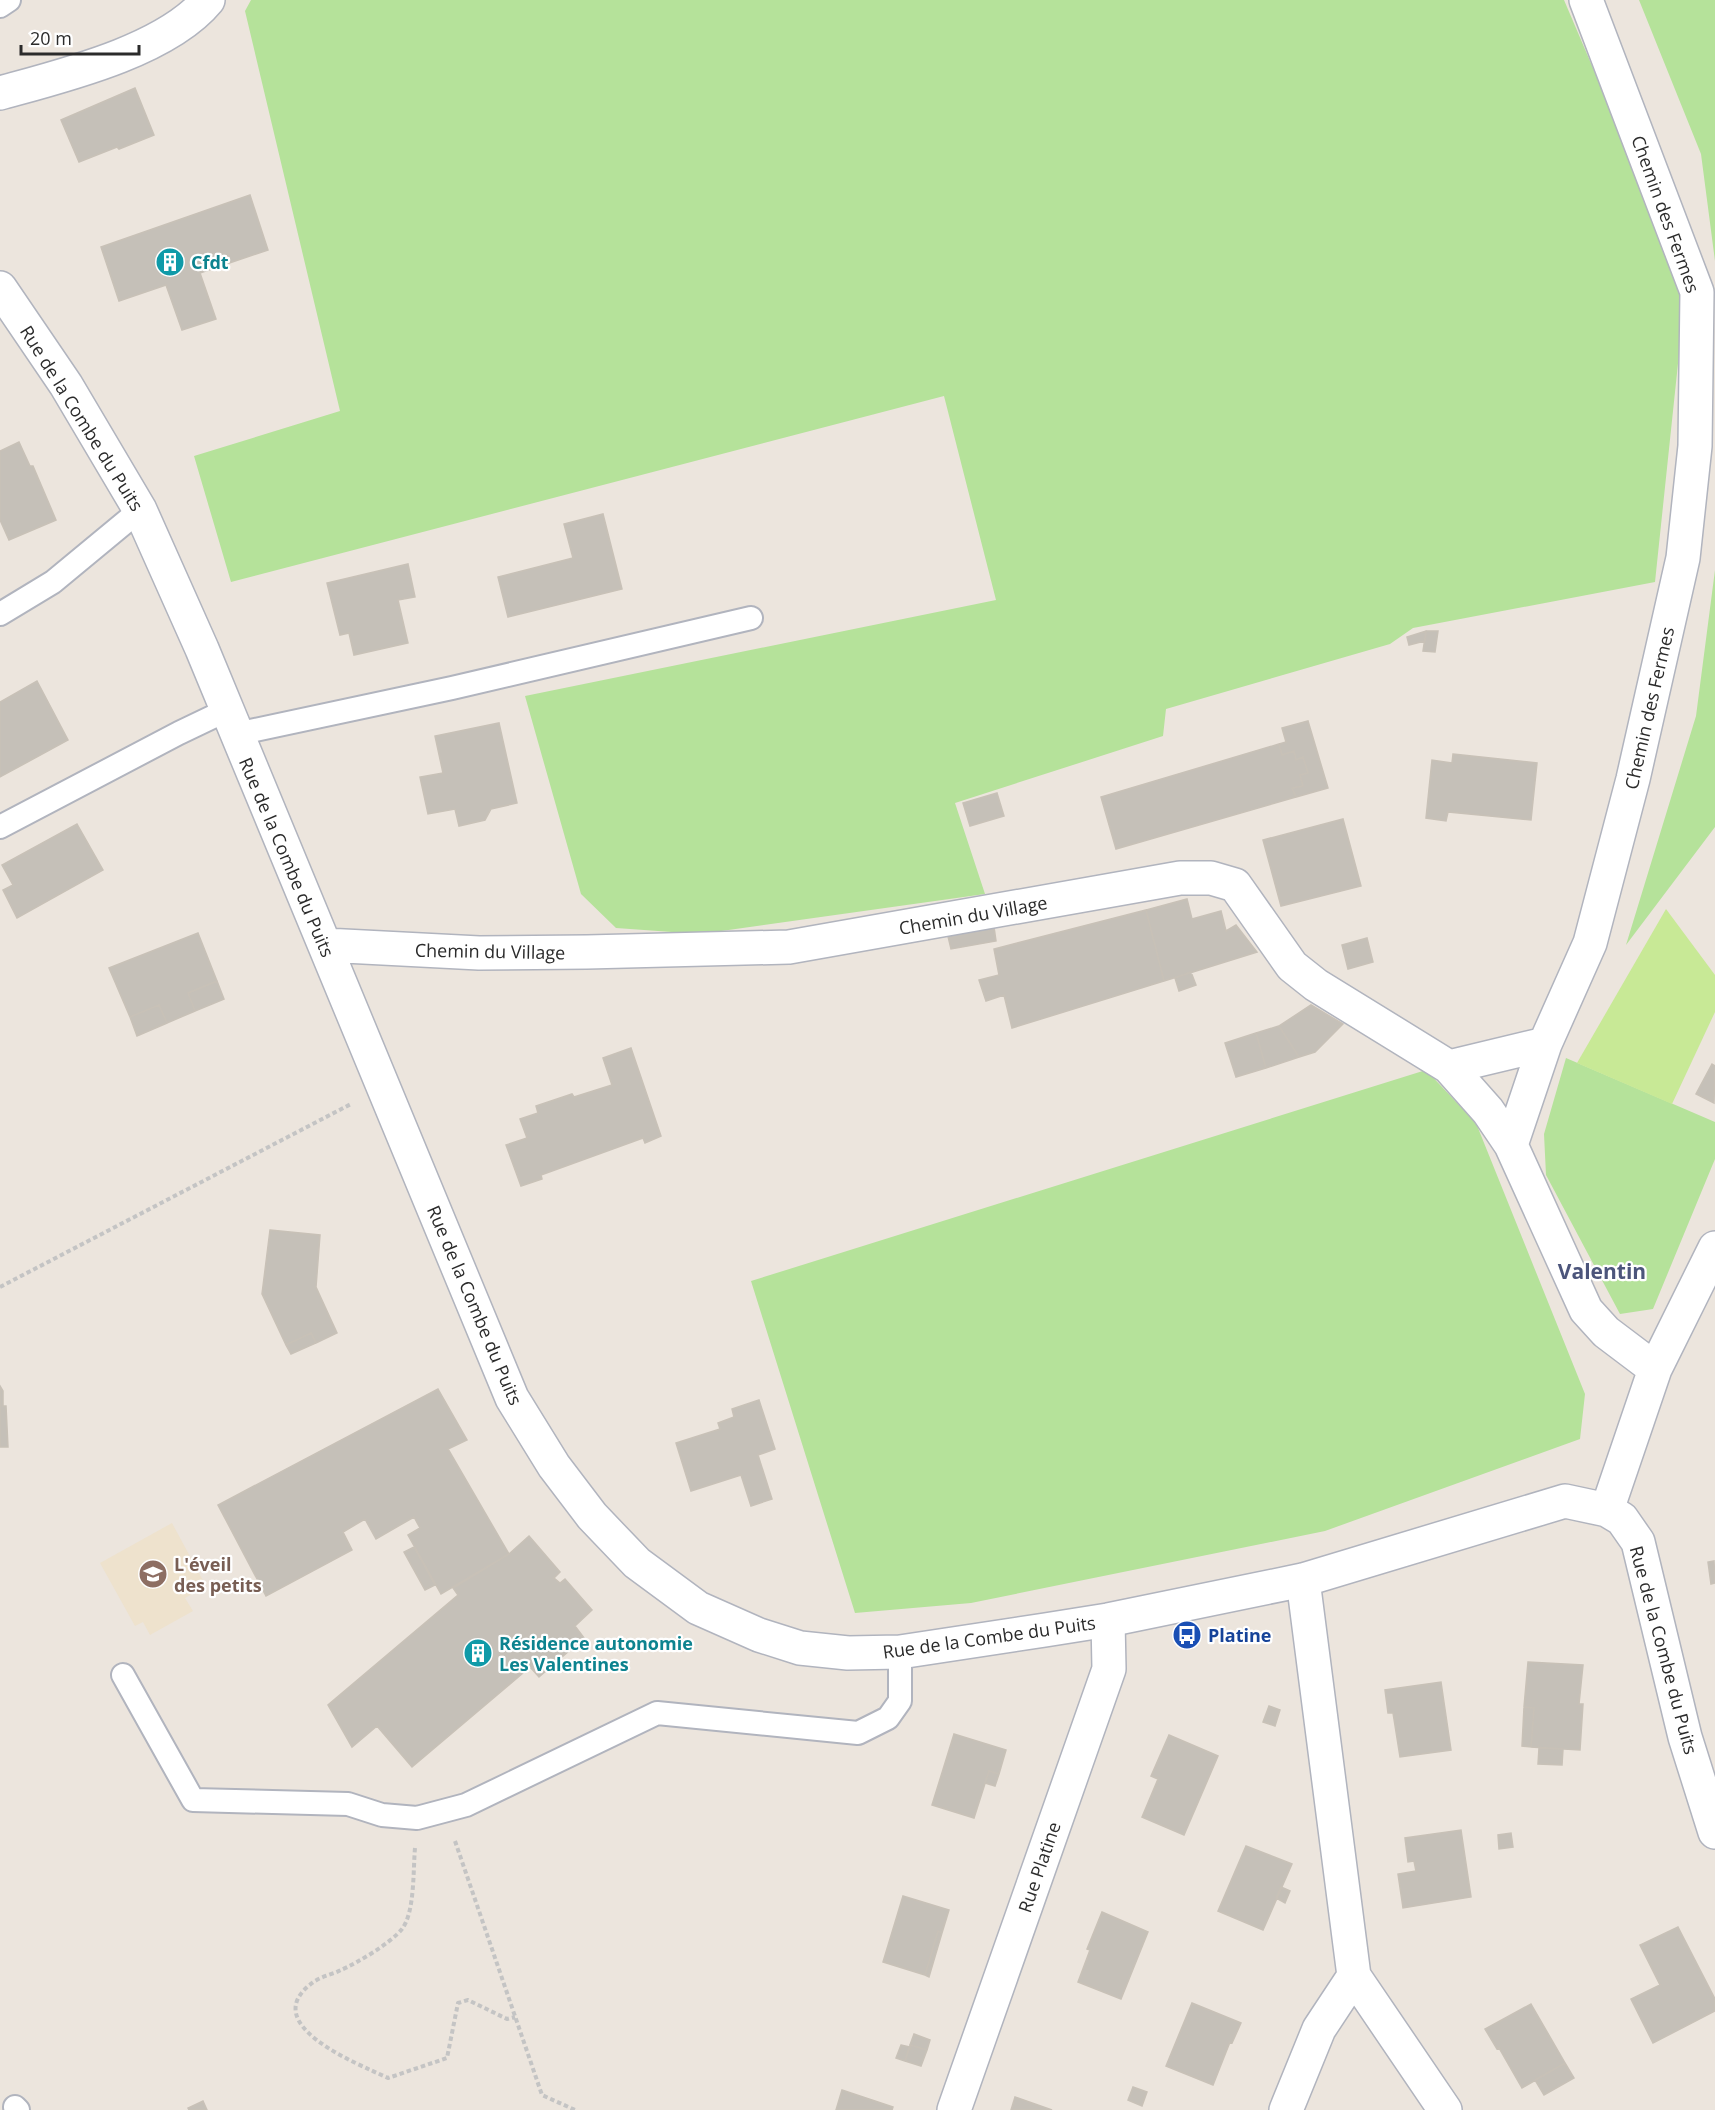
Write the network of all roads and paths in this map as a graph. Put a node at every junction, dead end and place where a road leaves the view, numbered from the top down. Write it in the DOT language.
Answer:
graph roads {
  1 [pos="9,0"];
  2 [pos="208,0"];
  3 [pos="1586,0"];
  4 [pos="0,6"];
  5 [pos="0,93"];
  6 [pos="0,288"];
  7 [pos="140,510"];
  8 [pos="0,614"];
  9 [pos="751,618"];
  10 [pos="231,722"];
  11 [pos="0,827"];
  12 [pos="324,945"];
  13 [pos="1545,1044"];
  14 [pos="1449,1067"];
  15 [pos="382,1088"];
  16 [pos="1511,1145"];
  17 [pos="1715,1248"];
  18 [pos="0,1287"];
  19 [pos="1655,1369"];
  20 [pos="1607,1510"];
  21 [pos="1303,1580"];
  22 [pos="1108,1620"];
  23 [pos="900,1652"];
  24 [pos="123,1675"];
  25 [pos="445,1810"];
  26 [pos="417,1818"];
  27 [pos="1715,1832"];
  28 [pos="1354,1976"];
  29 [pos="515,2017"];
  30 [pos="575,2110"];
  31 [pos="954,2110"];
  32 [pos="1286,2110"];
  33 [pos="1445,2110"];
  1 -- 4 [label="lane"];
  2 -- 5 [label="street"];
  3 -- 13 [label="street, Chemin des Fermes"];
  6 -- 7 [label="street, Rue de la Combe du Puits"];
  7 -- 8 [label="lane"];
  7 -- 10 [label="street, Rue de la Combe du Puits"];
  9 -- 10 [label="lane"];
  10 -- 11 [label="lane"];
  10 -- 12 [label="street, Rue de la Combe du Puits"];
  12 -- 14 [label="street, Chemin du Village"];
  12 -- 15 [label="street, Rue de la Combe du Puits"];
  13 -- 14 [label="street"];
  13 -- 16 [label="street, Chemin des Fermes"];
  14 -- 16 [label="street, Chemin du Village"];
  15 -- 18 [label="path"];
  15 -- 23 [label="street, Rue de la Combe du Puits"];
  16 -- 19 [label="street"];
  17 -- 19 [label="street"];
  19 -- 20 [label="street"];
  20 -- 21 [label="street, Rue de la Combe du Puits"];
  20 -- 27 [label="street, Rue de la Combe du Puits"];
  21 -- 22 [label="street, Rue de la Combe du Puits"];
  21 -- 28 [label="street"];
  22 -- 23 [label="street, Rue de la Combe du Puits"];
  22 -- 31 [label="street, Rue Platine"];
  23 -- 25 [label="lane"];
  24 -- 26 [label="lane"];
  25 -- 26 [label="lane"];
  25 -- 29 [label="path"];
  26 -- 29 [label="path"];
  28 -- 32 [label="street"];
  28 -- 33 [label="street"];
  29 -- 30 [label="path"];
}
